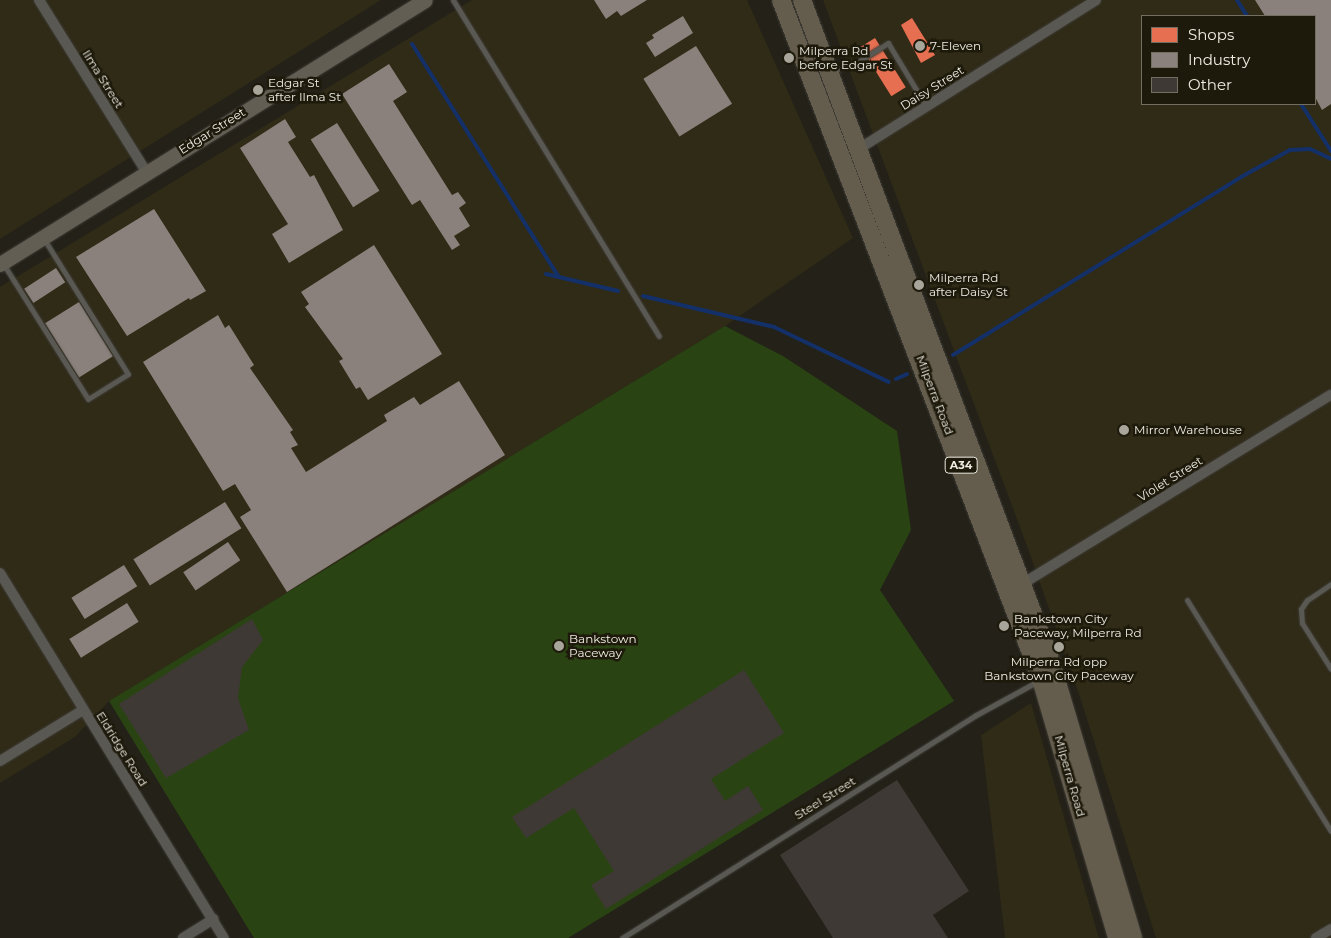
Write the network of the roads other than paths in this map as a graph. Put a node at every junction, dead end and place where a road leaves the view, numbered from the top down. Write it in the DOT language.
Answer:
graph roads {
  1 [pos="39,0"];
  2 [pos="425,0"];
  3 [pos="453,0"];
  4 [pos="781,0"];
  5 [pos="802,0"];
  6 [pos="1096,0"];
  7 [pos="828,72"];
  8 [pos="926,106"];
  9 [pos="857,150"];
  10 [pos="146,171"];
  11 [pos="42,237"];
  12 [pos="1,261"];
  13 [pos="659,336"];
  14 [pos="1331,395"];
  15 [pos="0,573"];
  16 [pos="1022,584"];
  17 [pos="1331,584"];
  18 [pos="1187,600"];
  19 [pos="1331,669"];
  20 [pos="1041,679"];
  21 [pos="83,710"];
  22 [pos="0,761"];
  23 [pos="1331,831"];
  24 [pos="213,919"];
  25 [pos="1331,929"];
  26 [pos="182,938"];
  27 [pos="224,938"];
  28 [pos="622,938"];
  29 [pos="1117,938"];
  30 [pos="1133,938"];
  31 [pos="1316,938"];
  1 -- 10 [label="street, Ilma Street"];
  2 -- 10 [label="main road, Edgar Street"];
  3 -- 13 [label="lane"];
  4 -- 20 [label="highway, Milperra Road / A34"];
  5 -- 7 [label="highway, Milperra Road / A34"];
  6 -- 8 [label="street, Daisy Street"];
  7 -- 8 [label="lane"];
  7 -- 9 [label="highway, Milperra Road / A34"];
  8 -- 9 [label="street, Daisy Street"];
  9 -- 16 [label="highway, Milperra Road / A34"];
  10 -- 11 [label="main road, Edgar Street"];
  11 -- 12 [label="main road, Edgar Street"];
  11 -- 12 [label="lane"];
  14 -- 16 [label="street, Violet Street"];
  15 -- 21 [label="street, Eldridge Road"];
  16 -- 30 [label="highway, Milperra Road / A34"];
  17 -- 19 [label="lane"];
  18 -- 23 [label="lane"];
  20 -- 28 [label="lane, Steel Street"];
  20 -- 29 [label="highway, Milperra Road / A34"];
  21 -- 22 [label="street"];
  21 -- 24 [label="street, Eldridge Road"];
  24 -- 26 [label="street"];
  24 -- 27 [label="street, Eldridge Road"];
  25 -- 31 [label="street"];
}
